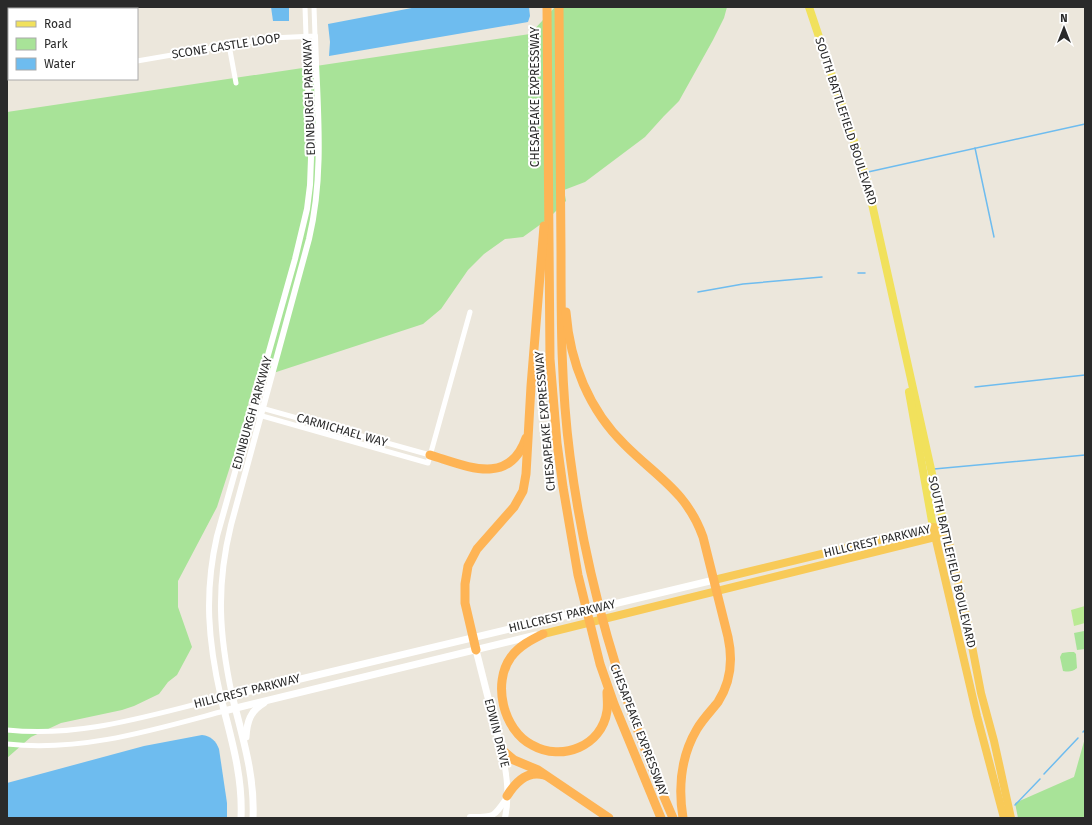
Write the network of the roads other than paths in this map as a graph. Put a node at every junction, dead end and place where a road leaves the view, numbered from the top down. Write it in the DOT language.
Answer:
graph roads {
  1 [pos="305,7"];
  2 [pos="314,7"];
  3 [pos="547,7"];
  4 [pos="559,7"];
  5 [pos="809,7"];
  6 [pos="306,36"];
  7 [pos="315,36"];
  8 [pos="229,45"];
  9 [pos="138,61"];
  10 [pos="236,83"];
  11 [pos="548,165"];
  12 [pos="560,228"];
  13 [pos="895,306"];
  14 [pos="470,312"];
  15 [pos="254,406"];
  16 [pos="263,408"];
  17 [pos="252,413"];
  18 [pos="261,415"];
  19 [pos="529,429"];
  20 [pos="429,459"];
  21 [pos="933,527"];
  22 [pos="946,530"];
  23 [pos="935,537"];
  24 [pos="714,580"];
  25 [pos="717,591"];
  26 [pos="542,634"];
  27 [pos="473,637"];
  28 [pos="476,650"];
  29 [pos="600,664"];
  30 [pos="232,695"];
  31 [pos="279,697"];
  32 [pos="221,698"];
  33 [pos="235,708"];
  34 [pos="224,711"];
  35 [pos="7,730"];
  36 [pos="7,744"];
  37 [pos="245,744"];
  38 [pos="501,749"];
  39 [pos="547,776"];
  40 [pos="507,797"];
  41 [pos="242,806"];
  42 [pos="470,817"];
  43 [pos="242,818"];
  44 [pos="247,818"];
  45 [pos="253,818"];
  46 [pos="505,818"];
  47 [pos="610,818"];
  48 [pos="661,818"];
  49 [pos="673,818"];
  50 [pos="682,818"];
  51 [pos="1004,818"];
  52 [pos="1011,818"];
  1 -- 6 [label="street, EDINBURGH PARKWAY"];
  2 -- 7 [label="street, EDINBURGH PARKWAY"];
  3 -- 11 [label="highway, CHESAPEAKE EXPRESSWAY"];
  4 -- 12 [label="highway, CHESAPEAKE EXPRESSWAY"];
  5 -- 13 [label="main road, SOUTH BATTLEFIELD BOULEVARD"];
  6 -- 7 [label="street, SCONE CASTLE LOOP"];
  6 -- 8 [label="street, SCONE CASTLE LOOP"];
  6 -- 15 [label="street, EDINBURGH PARKWAY"];
  7 -- 16 [label="street, EDINBURGH PARKWAY"];
  8 -- 9 [label="street, SCONE CASTLE LOOP"];
  8 -- 10 [label="street"];
  11 -- 19 [label="highway"];
  11 -- 29 [label="highway, CHESAPEAKE EXPRESSWAY"];
  12 -- 24 [label="highway"];
  12 -- 49 [label="highway, CHESAPEAKE EXPRESSWAY"];
  13 -- 21 [label="main road, SOUTH BATTLEFIELD BOULEVARD"];
  13 -- 22 [label="main road, SOUTH BATTLEFIELD BOULEVARD"];
  14 -- 20 [label="street"];
  15 -- 16 [label="street, CARMICHAEL WAY"];
  15 -- 17 [label="street, EDINBURGH PARKWAY"];
  16 -- 18 [label="street, EDINBURGH PARKWAY"];
  16 -- 20 [label="street, CARMICHAEL WAY"];
  17 -- 18 [label="street, CARMICHAEL WAY"];
  17 -- 32 [label="street, EDINBURGH PARKWAY"];
  18 -- 20 [label="street, CARMICHAEL WAY"];
  18 -- 30 [label="street, EDINBURGH PARKWAY"];
  19 -- 20 [label="highway"];
  19 -- 27 [label="highway"];
  21 -- 22 [label="highway, HILLCREST PARKWAY"];
  21 -- 23 [label="highway, SOUTH BATTLEFIELD BOULEVARD"];
  21 -- 24 [label="highway, HILLCREST PARKWAY"];
  22 -- 23 [label="highway, HILLCREST PARKWAY"];
  22 -- 52 [label="highway, SOUTH BATTLEFIELD BOULEVARD"];
  23 -- 25 [label="highway, HILLCREST PARKWAY"];
  23 -- 51 [label="highway, SOUTH BATTLEFIELD BOULEVARD"];
  24 -- 25 [label="highway"];
  24 -- 27 [label="main road, HILLCREST PARKWAY"];
  25 -- 26 [label="highway, HILLCREST PARKWAY"];
  25 -- 50 [label="highway"];
  26 -- 28 [label="main road, HILLCREST PARKWAY"];
  26 -- 29 [label="highway"];
  27 -- 28 [label="highway"];
  27 -- 30 [label="main road, HILLCREST PARKWAY"];
  28 -- 31 [label="main road, HILLCREST PARKWAY"];
  28 -- 38 [label="main road, EDWIN DRIVE"];
  29 -- 48 [label="highway, CHESAPEAKE EXPRESSWAY"];
  30 -- 32 [label="main road, HILLCREST PARKWAY"];
  30 -- 33 [label="main road, EDINBURGH PARKWAY"];
  31 -- 33 [label="main road, HILLCREST PARKWAY"];
  31 -- 37 [label="main road"];
  32 -- 34 [label="main road, EDINBURGH PARKWAY"];
  32 -- 35 [label="street, HILLCREST PARKWAY"];
  33 -- 34 [label="main road, HILLCREST PARKWAY"];
  33 -- 37 [label="main road, EDINBURGH PARKWAY"];
  34 -- 36 [label="street, HILLCREST PARKWAY"];
  34 -- 41 [label="main road, EDINBURGH PARKWAY"];
  37 -- 45 [label="main road, EDINBURGH PARKWAY"];
  38 -- 39 [label="highway"];
  38 -- 40 [label="street, EDWIN DRIVE"];
  39 -- 40 [label="highway"];
  39 -- 47 [label="highway"];
  40 -- 42 [label="street"];
  40 -- 46 [label="street, EDWIN DRIVE"];
  41 -- 43 [label="main road, EDINBURGH PARKWAY"];
  41 -- 44 [label="main road"];
}
